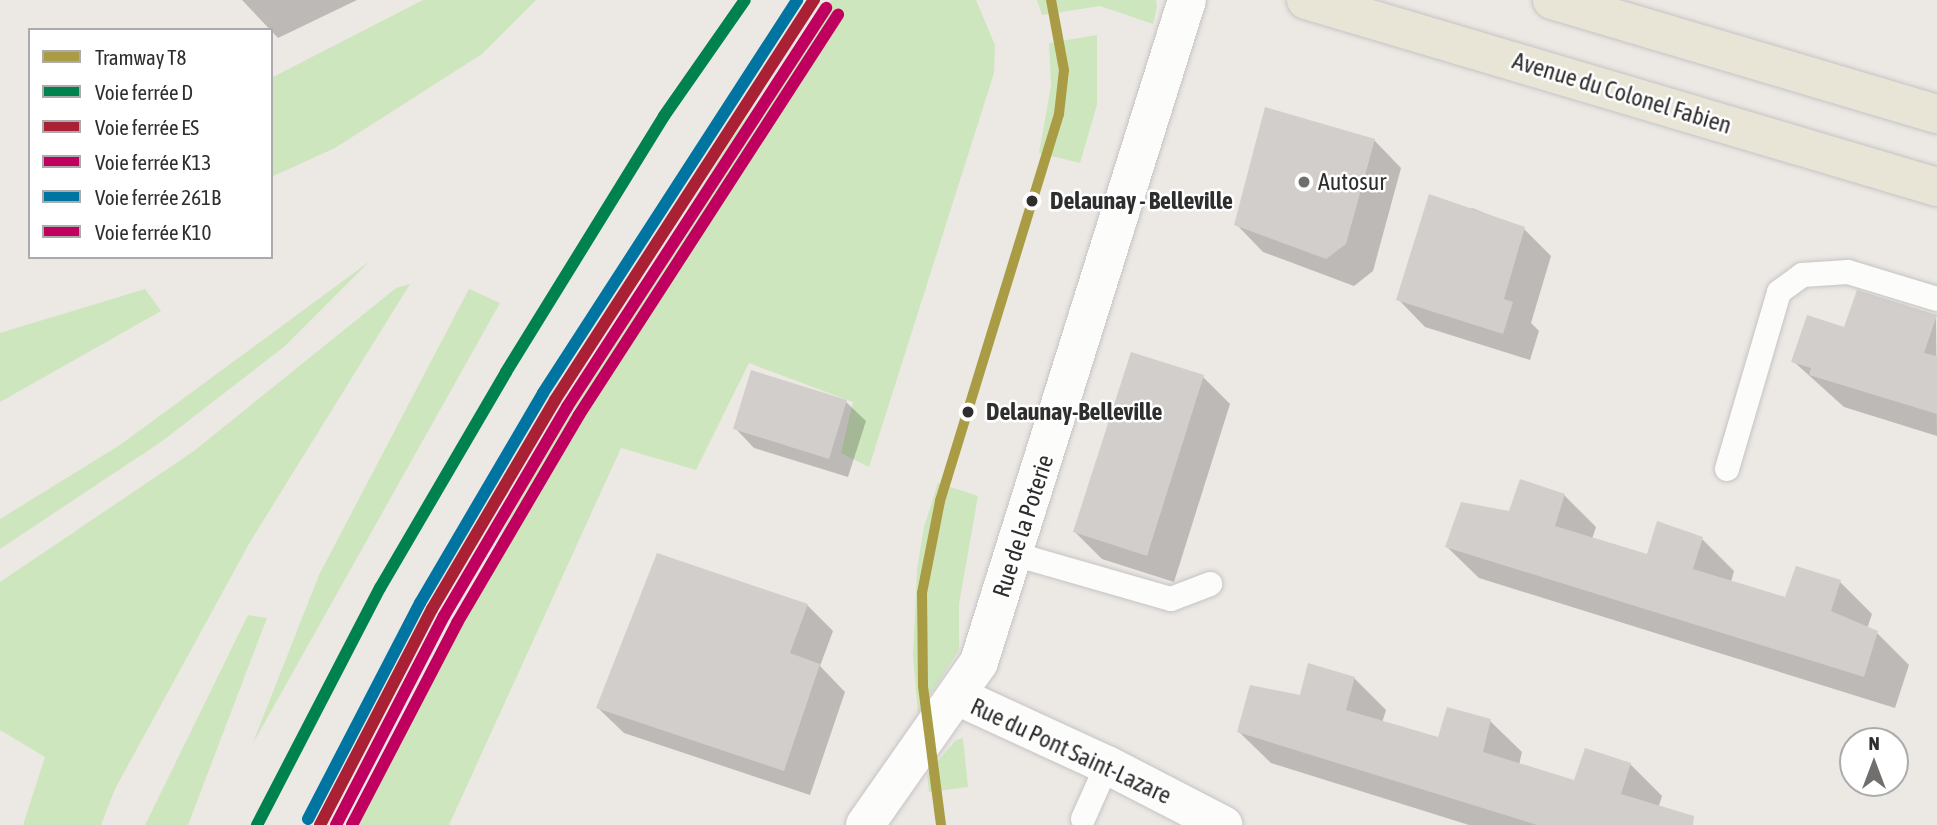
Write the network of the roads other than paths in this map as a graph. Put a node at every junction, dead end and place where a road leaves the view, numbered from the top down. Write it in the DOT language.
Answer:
graph roads {
  1 [pos="1187,0"];
  2 [pos="1306,0"];
  3 [pos="1552,0"];
  4 [pos="1937,114"];
  5 [pos="1937,187"];
  6 [pos="1937,299"];
  7 [pos="1727,470"];
  8 [pos="1014,554"];
  9 [pos="1210,584"];
  10 [pos="957,696"];
  11 [pos="1107,765"];
  12 [pos="1083,819"];
  13 [pos="865,825"];
  14 [pos="1223,825"];
  1 -- 8 [label="street, Rue de la Poterie"];
  2 -- 5 [label="main road, Avenue du Colonel Fabien"];
  3 -- 4 [label="main road"];
  6 -- 7 [label="lane"];
  8 -- 9 [label="lane"];
  8 -- 10 [label="street, Rue de la Poterie"];
  10 -- 11 [label="street, Rue du Pont Saint-Lazare"];
  10 -- 13 [label="street, Rue de la Poterie"];
  11 -- 12 [label="lane"];
  11 -- 14 [label="street, Rue du Pont Saint-Lazare"];
}
